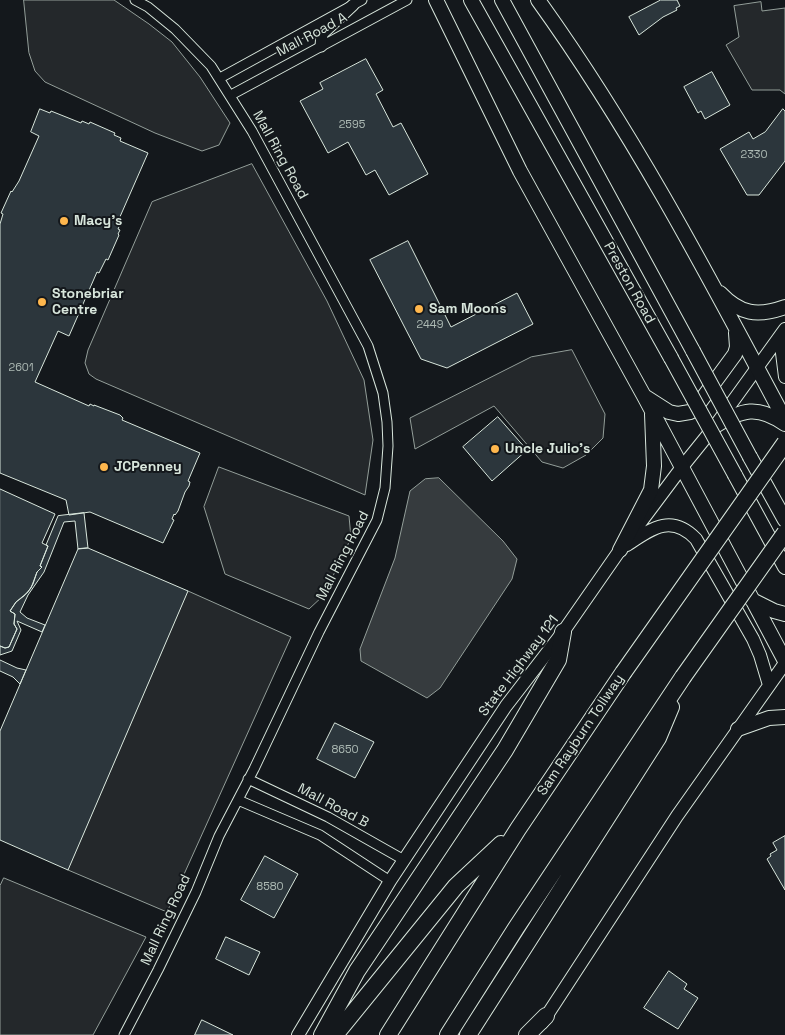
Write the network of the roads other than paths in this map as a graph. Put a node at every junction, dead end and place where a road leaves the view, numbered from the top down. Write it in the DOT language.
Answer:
graph roads {
  1 [pos="135,0"];
  2 [pos="407,0"];
  3 [pos="436,0"];
  4 [pos="471,0"];
  5 [pos="502,0"];
  6 [pos="538,0"];
  7 [pos="358,3"];
  8 [pos="321,46"];
  9 [pos="220,78"];
  10 [pos="231,95"];
  11 [pos="712,286"];
  12 [pos="785,307"];
  13 [pos="735,328"];
  14 [pos="782,333"];
  15 [pos="758,369"];
  16 [pos="785,377"];
  17 [pos="644,396"];
  18 [pos="652,411"];
  19 [pos="785,420"];
  20 [pos="785,424"];
  21 [pos="715,426"];
  22 [pos="785,442"];
  23 [pos="682,467"];
  24 [pos="785,520"];
  25 [pos="785,533"];
  26 [pos="620,550"];
  27 [pos="785,567"];
  28 [pos="752,600"];
  29 [pos="785,614"];
  30 [pos="563,632"];
  31 [pos="785,662"];
  32 [pos="769,685"];
  33 [pos="785,717"];
  34 [pos="738,729"];
  35 [pos="654,731"];
  36 [pos="248,779"];
  37 [pos="238,800"];
  38 [pos="518,829"];
  39 [pos="404,860"];
  40 [pos="390,881"];
  41 [pos="546,1016"];
  42 [pos="124,1035"];
  43 [pos="298,1035"];
  44 [pos="322,1035"];
  45 [pos="335,1035"];
  46 [pos="388,1035"];
  47 [pos="448,1035"];
  48 [pos="468,1035"];
  49 [pos="527,1035"];
  50 [pos="534,1035"];
  1 -- 9 [label="street, Mall Ring Road"];
  2 -- 8 [label="street, Mall Road A"];
  3 -- 17 [label="main road"];
  4 -- 27 [label="main road, Preston Road, bridge"];
  5 -- 24 [label="main road, Preston Road, bridge"];
  6 -- 11 [label="main road"];
  7 -- 8 [label="street"];
  7 -- 9 [label="street, Mall Road A"];
  8 -- 10 [label="street, Mall Road A"];
  9 -- 10 [label="street, Mall Ring Road"];
  10 -- 36 [label="street, Mall Ring Road"];
  11 -- 12 [label="main road"];
  11 -- 13 [label="main road"];
  13 -- 15 [label="main road"];
  13 -- 17 [label="main road"];
  14 -- 15 [label="main road, State Highway 121"];
  14 -- 16 [label="main road"];
  15 -- 19 [label="main road"];
  15 -- 21 [label="main road, State Highway 121"];
  17 -- 18 [label="main road"];
  18 -- 23 [label="main road"];
  18 -- 26 [label="main road"];
  20 -- 21 [label="main road"];
  21 -- 23 [label="main road, State Highway 121"];
  22 -- 38 [label="highway, Sam Rayburn Tollway, bridge"];
  23 -- 26 [label="main road, State Highway 121"];
  23 -- 28 [label="main road"];
  25 -- 35 [label="highway, bridge"];
  26 -- 30 [label="main road, State Highway 121"];
  26 -- 32 [label="main road"];
  28 -- 29 [label="main road"];
  28 -- 31 [label="main road"];
  30 -- 39 [label="main road, State Highway 121"];
  30 -- 44 [label="highway"];
  31 -- 32 [label="main road"];
  32 -- 34 [label="main road"];
  33 -- 34 [label="main road"];
  34 -- 41 [label="main road"];
  35 -- 47 [label="highway"];
  35 -- 48 [label="highway"];
  36 -- 37 [label="street, Mall Ring Road"];
  36 -- 39 [label="street, Mall Road B"];
  37 -- 40 [label="street"];
  37 -- 42 [label="street, Mall Ring Road"];
  38 -- 45 [label="highway"];
  38 -- 46 [label="highway, Sam Rayburn Tollway"];
  39 -- 40 [label="main road, State Highway 121"];
  40 -- 43 [label="main road, State Highway 121"];
  41 -- 49 [label="highway"];
  41 -- 50 [label="main road"];
}
